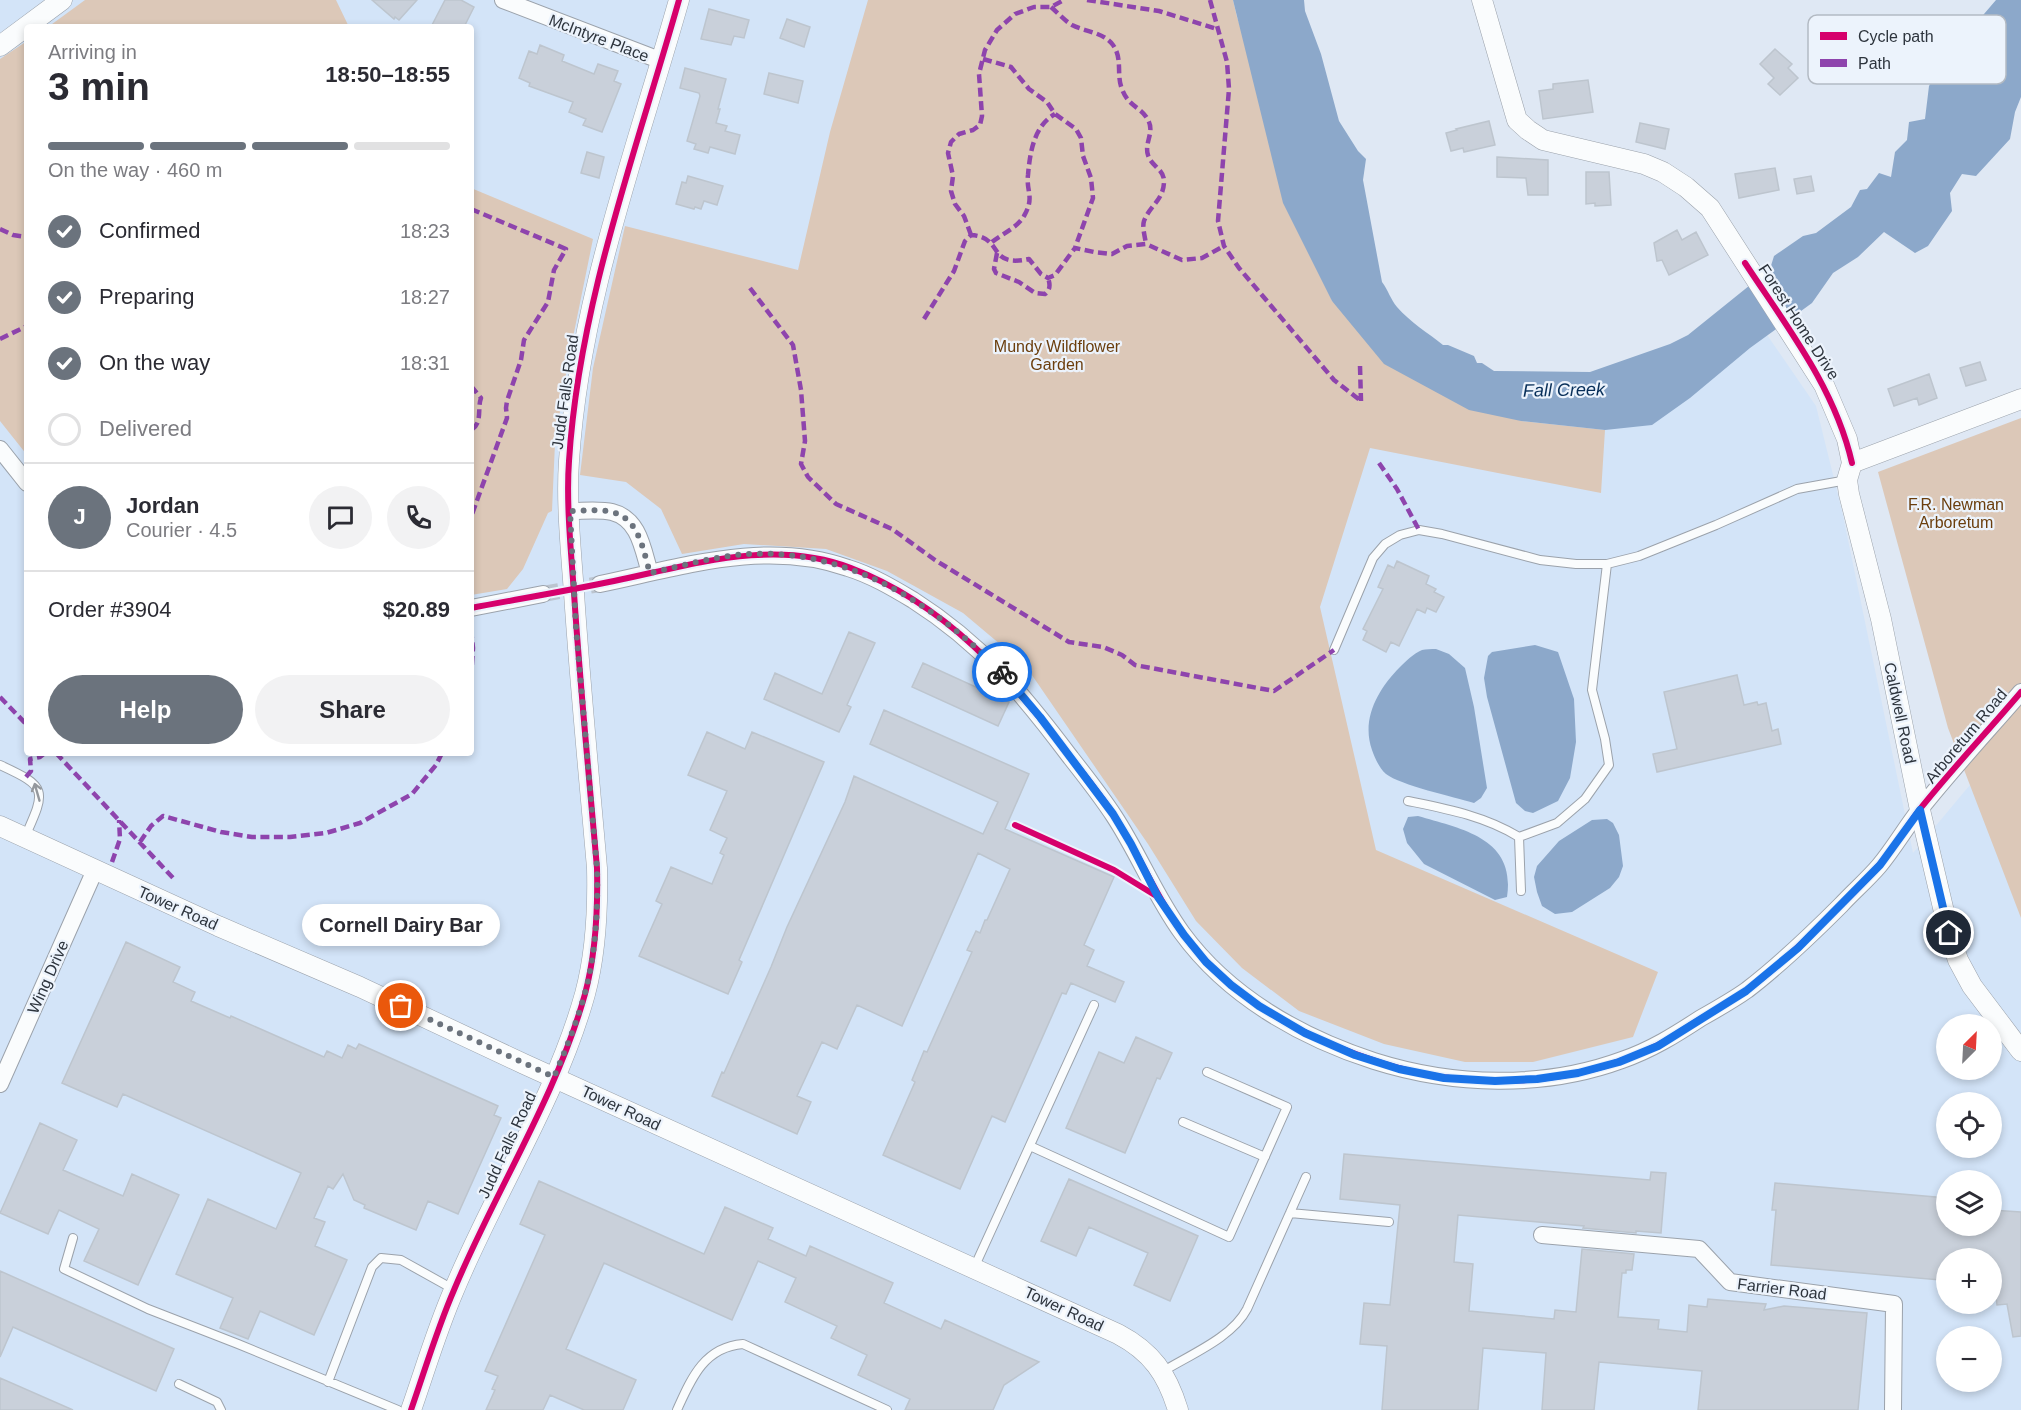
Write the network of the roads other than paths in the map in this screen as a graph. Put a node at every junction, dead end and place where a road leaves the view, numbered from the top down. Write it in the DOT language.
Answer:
graph roads {
  1 [pos="62,0"];
  2 [pos="503,0"];
  3 [pos="679,0"];
  4 [pos="1482,0"];
  5 [pos="30,24"];
  6 [pos="24,28"];
  7 [pos="0,46"];
  8 [pos="662,61"];
  9 [pos="2021,399"];
  10 [pos="0,449"];
  11 [pos="1850,471"];
  12 [pos="24,479"];
  13 [pos="570,511"];
  14 [pos="1607,564"];
  15 [pos="650,573"];
  16 [pos="600,584"];
  17 [pos="543,594"];
  18 [pos="474,607"];
  19 [pos="1334,650"];
  20 [pos="2021,692"];
  21 [pos="0,765"];
  22 [pos="1408,801"];
  23 [pos="1920,810"];
  24 [pos="0,826"];
  25 [pos="25,837"];
  26 [pos="1519,837"];
  27 [pos="95,870"];
  28 [pos="1521,891"];
  29 [pos="1094,1005"];
  30 [pos="2021,1051"];
  31 [pos="1207,1071"];
  32 [pos="554,1077"];
  33 [pos="0,1084"];
  34 [pos="1183,1122"];
  35 [pos="1030,1146"];
  36 [pos="1264,1157"];
  37 [pos="1306,1177"];
  38 [pos="1290,1213"];
  39 [pos="1389,1222"];
  40 [pos="1542,1235"];
  41 [pos="73,1238"];
  42 [pos="974,1268"];
  43 [pos="454,1289"];
  44 [pos="1162,1372"];
  45 [pos="328,1382"];
  46 [pos="179,1384"];
  47 [pos="221,1410"];
  48 [pos="398,1410"];
  49 [pos="411,1410"];
  50 [pos="677,1410"];
  51 [pos="887,1410"];
  52 [pos="1178,1410"];
  53 [pos="1893,1410"];
  1 -- 5 [label="street"];
  2 -- 8 [label="street, McIntyre Place"];
  3 -- 8 [label="street, Judd Falls Road"];
  4 -- 11 [label="street, Forest Home Drive"];
  6 -- 7 [label="street"];
  8 -- 13 [label="street, Judd Falls Road"];
  9 -- 11 [label="street"];
  10 -- 12 [label="street"];
  11 -- 14 [label="lane"];
  11 -- 23 [label="street, Caldwell Road"];
  13 -- 15 [label="street"];
  13 -- 32 [label="street, Judd Falls Road"];
  14 -- 19 [label="lane"];
  14 -- 26 [label="lane"];
  15 -- 16 [label="street, Arboretum Road"];
  15 -- 23 [label="street, Arboretum Road"];
  17 -- 18 [label="street"];
  20 -- 23 [label="street, Arboretum Road"];
  25 -- 21 [label="lane, one-way"];
  22 -- 26 [label="lane"];
  23 -- 30 [label="street, Caldwell Road"];
  24 -- 25 [label="street, Tower Road"];
  25 -- 27 [label="street, Tower Road"];
  26 -- 28 [label="lane"];
  27 -- 32 [label="street, Tower Road"];
  27 -- 33 [label="street, Wing Drive"];
  29 -- 35 [label="lane"];
  31 -- 36 [label="lane"];
  32 -- 42 [label="street, Tower Road"];
  32 -- 43 [label="street, Judd Falls Road"];
  34 -- 36 [label="lane"];
  35 -- 36 [label="lane"];
  35 -- 42 [label="lane"];
  37 -- 38 [label="lane"];
  38 -- 39 [label="lane"];
  38 -- 44 [label="lane"];
  40 -- 53 [label="street, Farrier Road"];
  41 -- 45 [label="lane"];
  42 -- 44 [label="street, Tower Road"];
  43 -- 45 [label="lane"];
  43 -- 49 [label="street, Judd Falls Road"];
  44 -- 52 [label="street, Tower Road"];
  45 -- 48 [label="lane"];
  46 -- 47 [label="lane"];
  50 -- 51 [label="lane"];
}
